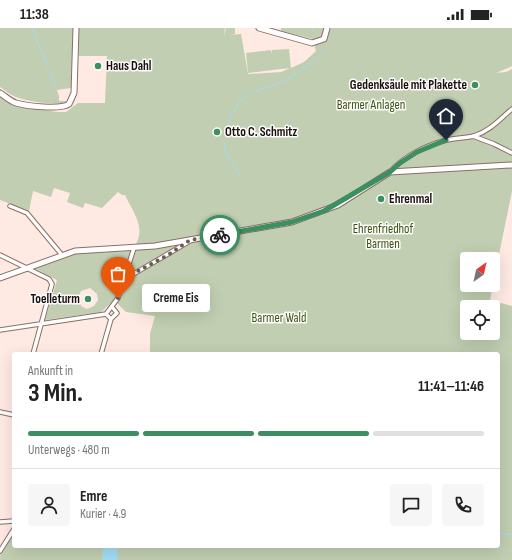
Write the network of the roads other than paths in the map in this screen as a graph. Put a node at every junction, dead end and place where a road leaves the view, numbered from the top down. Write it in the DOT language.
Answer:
graph roads {
  1 [pos="76,28"];
  2 [pos="259,28"];
  3 [pos="328,28"];
  4 [pos="0,93"];
  5 [pos="512,108"];
  6 [pos="473,136"];
  7 [pos="512,153"];
  8 [pos="512,165"];
  9 [pos="390,172"];
  10 [pos="10,206"];
  11 [pos="190,240"];
  12 [pos="134,248"];
  13 [pos="0,255"];
  14 [pos="62,255"];
  15 [pos="26,268"];
  16 [pos="0,278"];
  17 [pos="125,279"];
  18 [pos="112,307"];
  19 [pos="106,314"];
  20 [pos="111,319"];
  21 [pos="41,323"];
  22 [pos="0,330"];
  23 [pos="34,352"];
  24 [pos="102,352"];
  25 [pos="0,412"];
  26 [pos="12,415"];
  27 [pos="12,521"];
  28 [pos="0,522"];
  29 [pos="12,532"];
  30 [pos="0,550"];
  1 -- 4 [label="street"];
  2 -- 3 [label="street"];
  5 -- 6 [label="street"];
  6 -- 7 [label="street"];
  6 -- 9 [label="street"];
  8 -- 9 [label="street"];
  9 -- 11 [label="street"];
  10 -- 14 [label="street"];
  11 -- 12 [label="street"];
  11 -- 17 [label="street"];
  12 -- 14 [label="street"];
  12 -- 17 [label="street"];
  13 -- 15 [label="street"];
  14 -- 15 [label="street"];
  15 -- 16 [label="street"];
  15 -- 21 [label="street"];
  17 -- 18 [label="street"];
  18 -- 19 [label="street"];
  18 -- 20 [label="street"];
  19 -- 20 [label="street"];
  19 -- 21 [label="street"];
  20 -- 24 [label="street"];
  21 -- 22 [label="street"];
  21 -- 23 [label="street"];
  25 -- 26 [label="street"];
  27 -- 28 [label="street"];
  29 -- 30 [label="street"];
}
